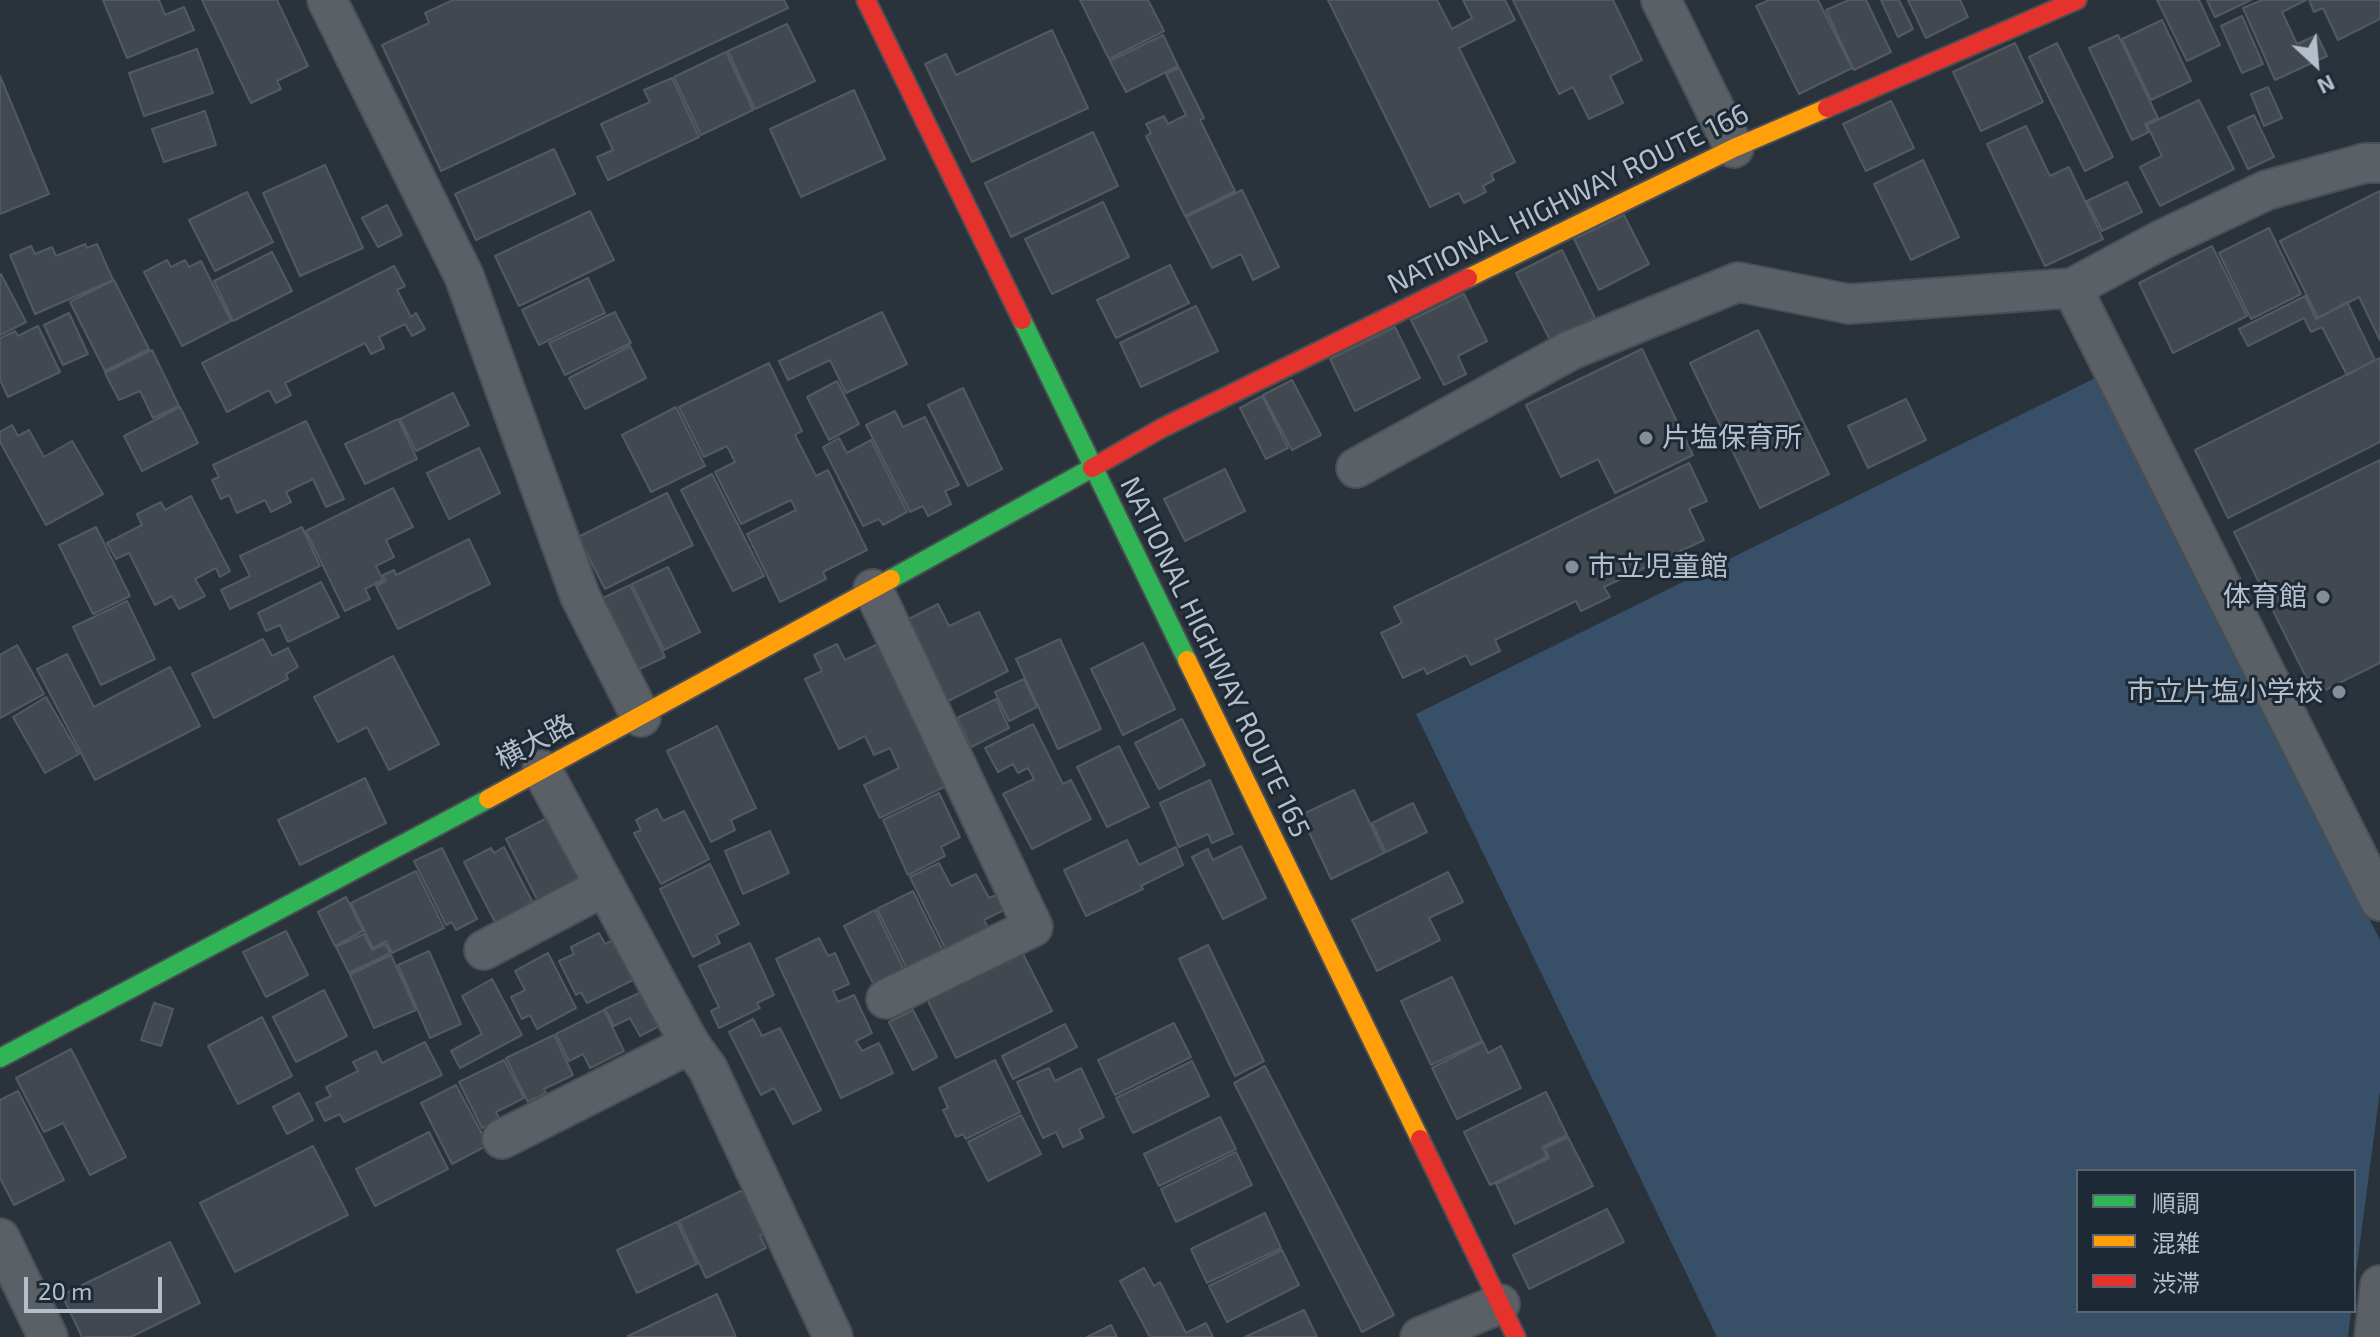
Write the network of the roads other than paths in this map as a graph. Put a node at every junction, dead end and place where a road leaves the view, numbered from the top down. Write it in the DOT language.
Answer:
graph roads {
  1 [pos="327,0"];
  2 [pos="866,0"];
  3 [pos="1661,0"];
  4 [pos="2077,0"];
  5 [pos="1734,148"];
  6 [pos="2380,163"];
  7 [pos="2072,288"];
  8 [pos="1092,468"];
  9 [pos="1356,468"];
  10 [pos="873,589"];
  11 [pos="641,717"];
  12 [pos="542,770"];
  13 [pos="605,886"];
  14 [pos="2380,901"];
  15 [pos="484,950"];
  16 [pos="886,999"];
  17 [pos="690,1044"];
  18 [pos="0,1058"];
  19 [pos="502,1139"];
  20 [pos="0,1238"];
  21 [pos="2380,1285"];
  22 [pos="1508,1320"];
  23 [pos="48,1337"];
  24 [pos="833,1337"];
  25 [pos="1420,1337"];
  26 [pos="2374,1337"];
  1 -- 11 [label="street"];
  2 -- 8 [label="main road, NATIONAL HIGHWAY ROUTE 165"];
  3 -- 5 [label="street"];
  4 -- 5 [label="main road, NATIONAL HIGHWAY ROUTE 166"];
  5 -- 8 [label="main road, NATIONAL HIGHWAY ROUTE 166"];
  6 -- 7 [label="street"];
  7 -- 9 [label="street"];
  7 -- 14 [label="street"];
  8 -- 10 [label="main road, 横大路"];
  8 -- 22 [label="main road, NATIONAL HIGHWAY ROUTE 165"];
  10 -- 11 [label="main road, 横大路"];
  10 -- 16 [label="street"];
  11 -- 12 [label="main road, 横大路"];
  12 -- 13 [label="street"];
  12 -- 18 [label="main road, 横大路"];
  13 -- 15 [label="street"];
  13 -- 17 [label="street"];
  17 -- 19 [label="street"];
  17 -- 24 [label="street"];
  20 -- 23 [label="street"];
  21 -- 26 [label="street"];
  22 -- 25 [label="street"];
}
